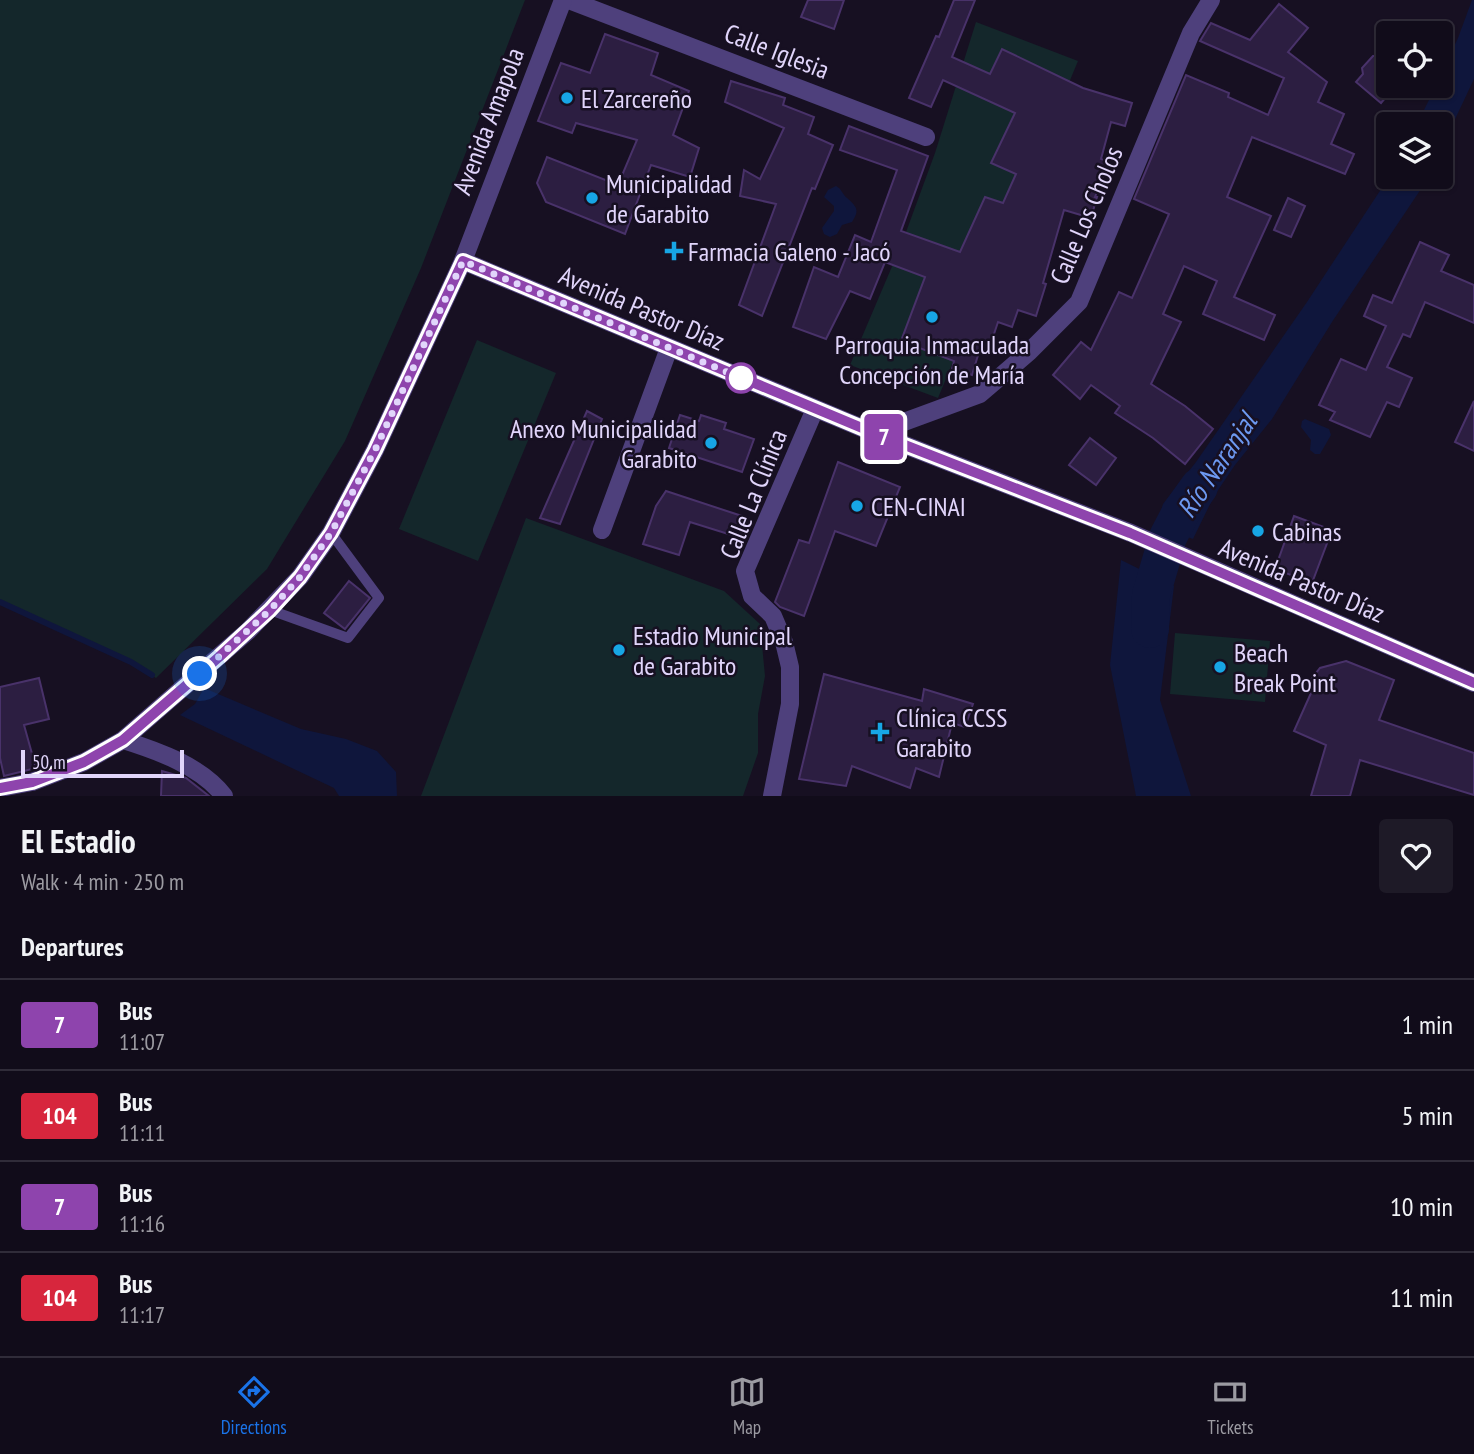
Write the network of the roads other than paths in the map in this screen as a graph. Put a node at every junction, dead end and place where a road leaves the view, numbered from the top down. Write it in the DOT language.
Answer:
graph roads {
  1 [pos="563,0"];
  2 [pos="569,0"];
  3 [pos="1211,0"];
  4 [pos="926,137"];
  5 [pos="463,261"];
  6 [pos="669,348"];
  7 [pos="815,409"];
  8 [pos="874,433"];
  9 [pos="602,530"];
  10 [pos="331,533"];
  11 [pos="270,610"];
  12 [pos="1474,681"];
  13 [pos="123,740"];
  14 [pos="0,788"];
  15 [pos="224,796"];
  16 [pos="772,796"];
  1 -- 5 [label="street, Avenida Amapola"];
  2 -- 4 [label="street, Calle Iglesia"];
  3 -- 8 [label="street, Calle Los Cholos"];
  5 -- 6 [label="street, Avenida Pastor Díaz"];
  5 -- 10 [label="street"];
  6 -- 7 [label="street, Avenida Pastor Díaz"];
  6 -- 9 [label="street"];
  7 -- 8 [label="street, Avenida Pastor Díaz"];
  7 -- 16 [label="street, Calle La Clínica"];
  8 -- 12 [label="street, Avenida Pastor Díaz"];
  10 -- 11 [label="street"];
  10 -- 11 [label="lane"];
  11 -- 13 [label="street"];
  13 -- 14 [label="street"];
  13 -- 15 [label="street"];
}
